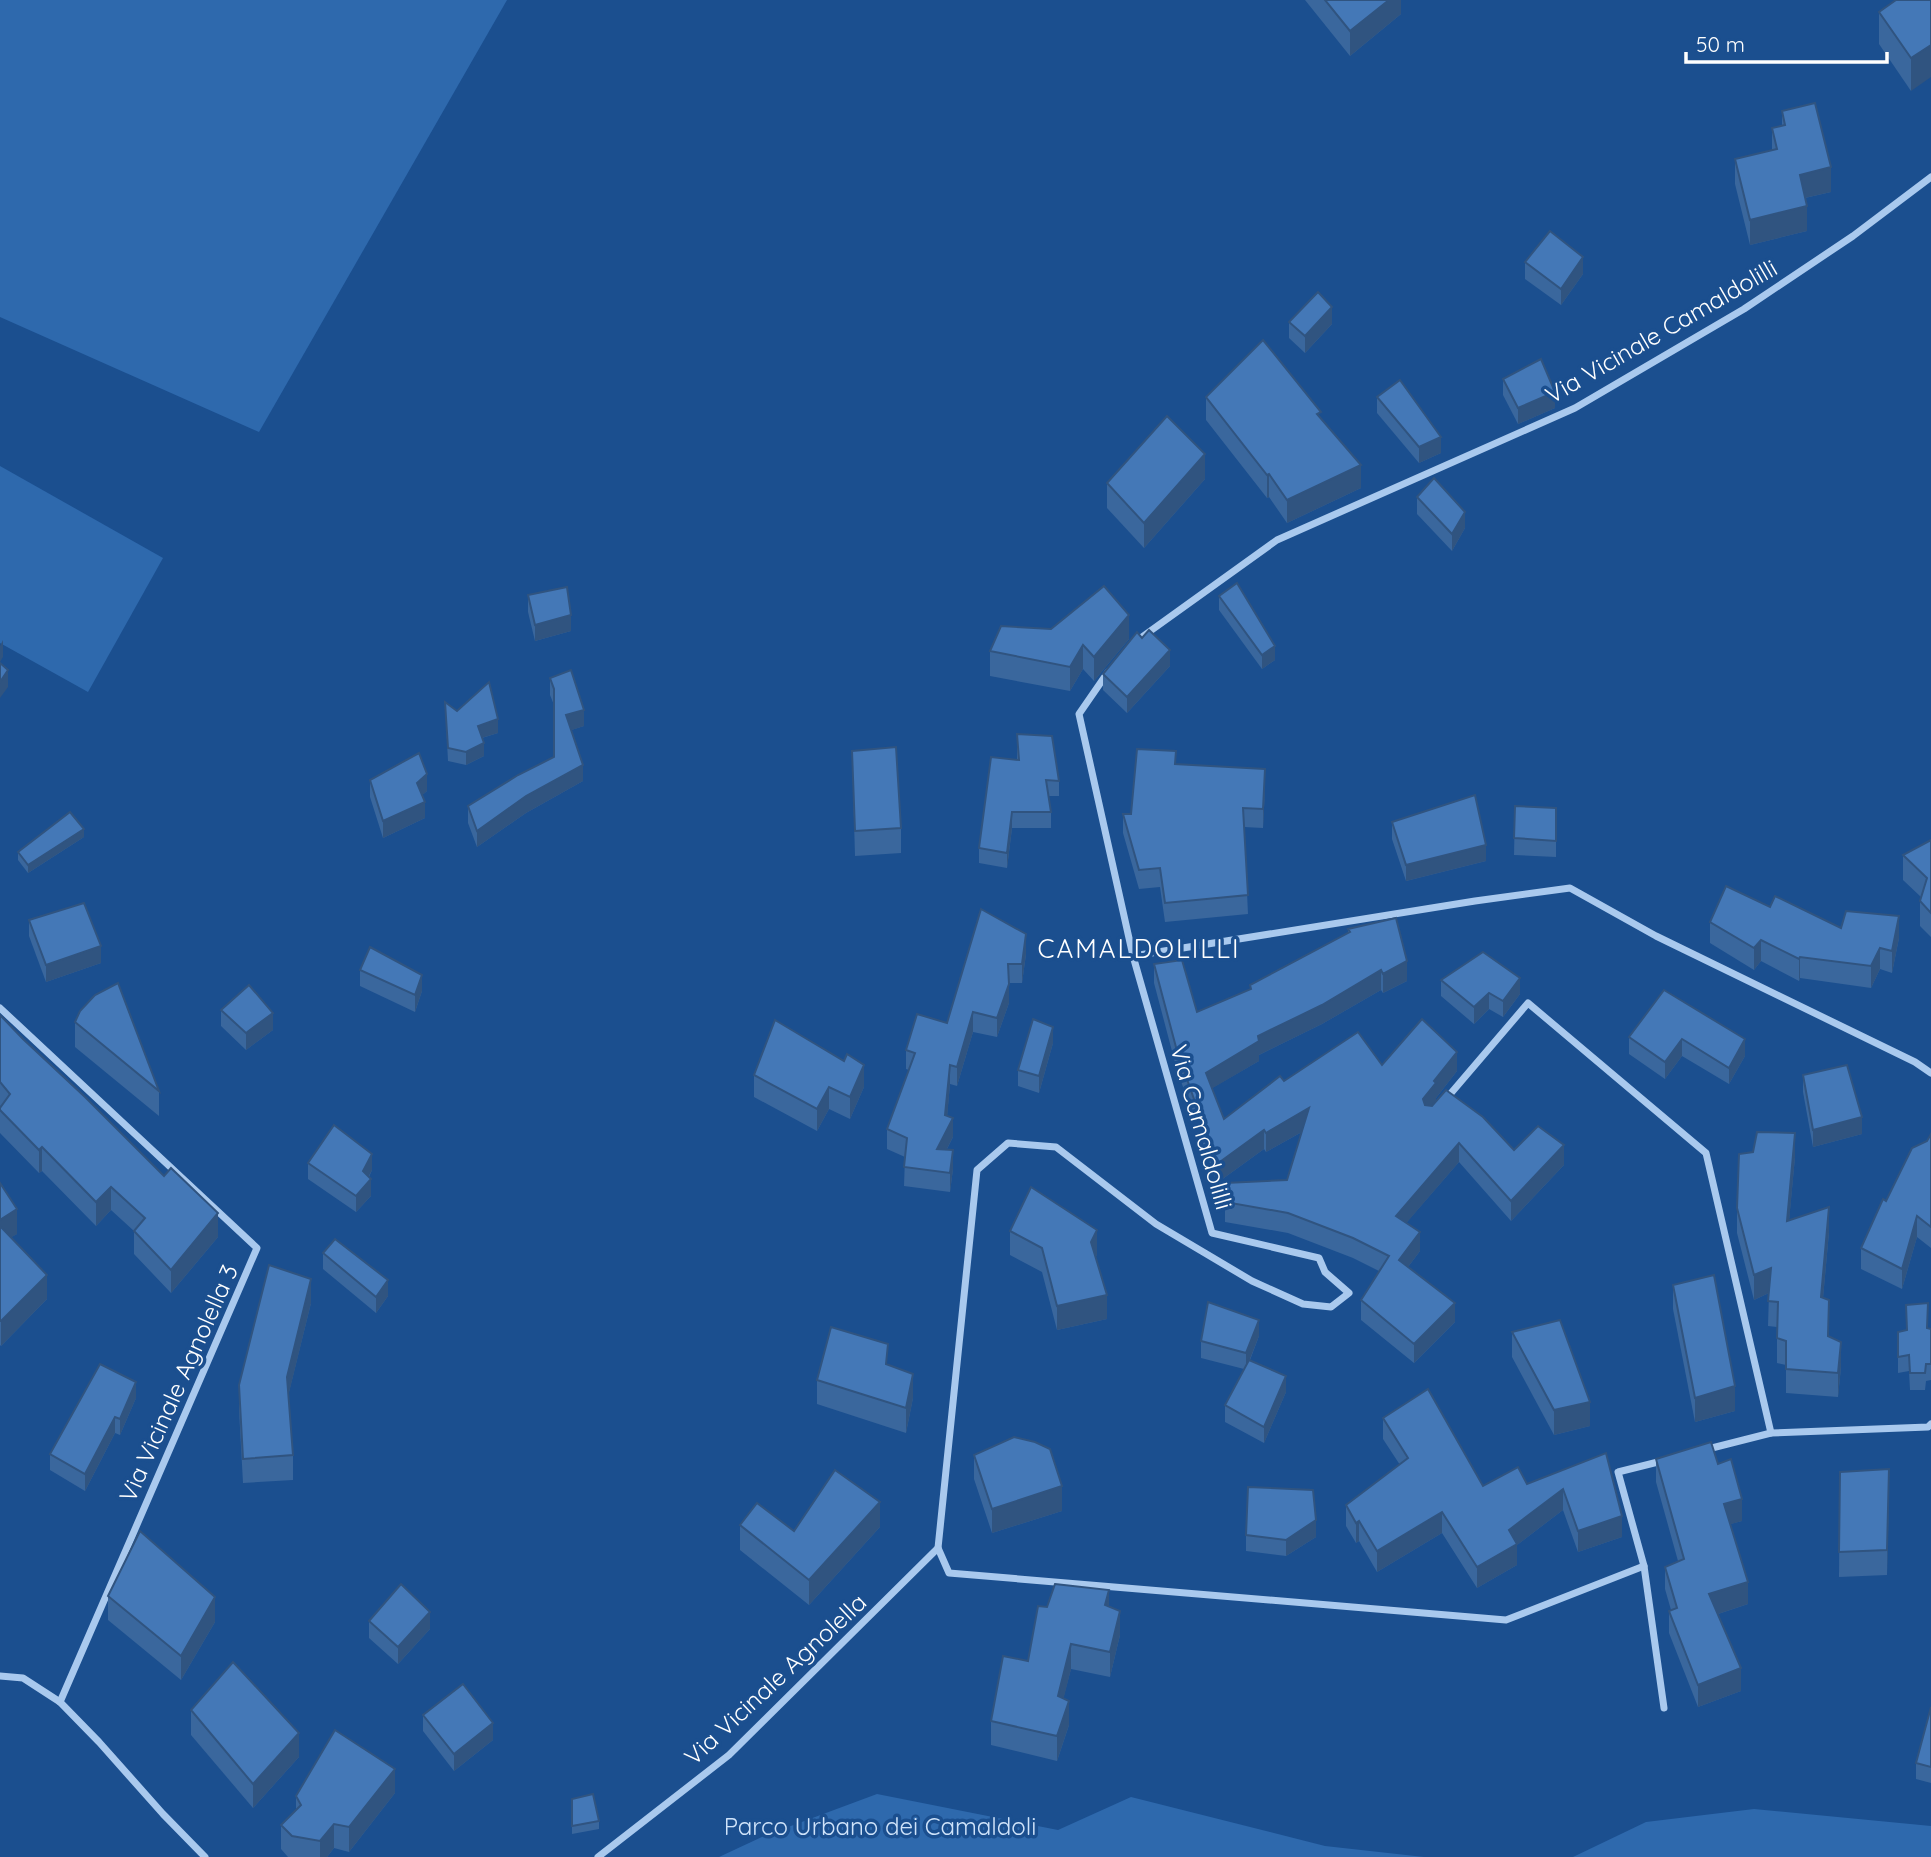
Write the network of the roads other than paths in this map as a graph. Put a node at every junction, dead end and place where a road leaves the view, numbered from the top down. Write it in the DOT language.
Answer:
graph roads {
  1 [pos="1931,177"];
  2 [pos="1132,646"];
  3 [pos="1115,664"];
  4 [pos="1133,956"];
  5 [pos="0,1008"];
  6 [pos="1931,1073"];
  7 [pos="1438,1110"];
  8 [pos="1931,1424"];
  9 [pos="1771,1433"];
  10 [pos="1695,1453"];
  11 [pos="1669,1459"];
  12 [pos="939,1548"];
  13 [pos="1644,1566"];
  14 [pos="0,1676"];
  15 [pos="60,1702"];
  16 [pos="1664,1708"];
  17 [pos="205,1857"];
  18 [pos="598,1857"];
  1 -- 2 [label="street, Via Vicinale Camaldolilli"];
  3 -- 4 [label="street, Via Camaldolilli"];
  4 -- 6 [label="street"];
  4 -- 12 [label="street, Via Camaldolilli"];
  5 -- 15 [label="street, Via Vicinale Agnolella 3"];
  7 -- 9 [label="street"];
  8 -- 9 [label="street"];
  9 -- 10 [label="street"];
  11 -- 13 [label="street"];
  12 -- 13 [label="street"];
  12 -- 18 [label="street, Via Vicinale Agnolella"];
  13 -- 16 [label="street"];
  14 -- 15 [label="street"];
  15 -- 17 [label="street"];
}
